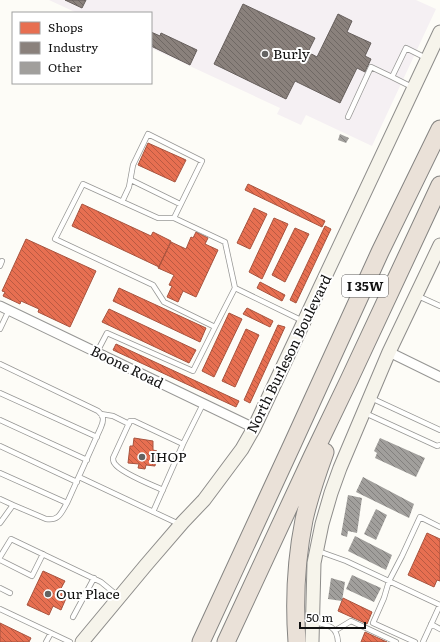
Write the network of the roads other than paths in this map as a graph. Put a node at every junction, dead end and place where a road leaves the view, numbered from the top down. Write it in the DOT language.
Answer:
graph roads {
  1 [pos="440,32"];
  2 [pos="427,59"];
  3 [pos="392,78"];
  4 [pos="414,88"];
  5 [pos="348,117"];
  6 [pos="440,129"];
  7 [pos="131,180"];
  8 [pos="440,185"];
  9 [pos="122,202"];
  10 [pos="180,204"];
  11 [pos="174,218"];
  12 [pos="440,245"];
  13 [pos="235,288"];
  14 [pos="416,295"];
  15 [pos="0,306"];
  16 [pos="440,306"];
  17 [pos="9,310"];
  18 [pos="304,322"];
  19 [pos="215,327"];
  20 [pos="0,329"];
  21 [pos="97,352"];
  22 [pos="389,352"];
  23 [pos="0,364"];
  24 [pos="440,377"];
  25 [pos="350,380"];
  26 [pos="0,393"];
  27 [pos="370,397"];
  28 [pos="203,404"];
  29 [pos="364,412"];
  30 [pos="101,414"];
  31 [pos="0,420"];
  32 [pos="129,424"];
  33 [pos="254,428"];
  34 [pos="440,430"];
  35 [pos="97,437"];
  36 [pos="183,444"];
  37 [pos="440,445"];
  38 [pos="0,446"];
  39 [pos="87,460"];
  40 [pos="0,473"];
  41 [pos="78,479"];
  42 [pos="163,490"];
  43 [pos="0,499"];
  44 [pos="67,503"];
  45 [pos="13,505"];
  46 [pos="153,512"];
  47 [pos="0,523"];
  48 [pos="180,525"];
  49 [pos="440,527"];
  50 [pos="317,550"];
  51 [pos="43,554"];
  52 [pos="0,557"];
  53 [pos="0,560"];
  54 [pos="94,578"];
  55 [pos="389,581"];
  56 [pos="0,588"];
  57 [pos="10,593"];
  58 [pos="119,597"];
  59 [pos="440,605"];
  60 [pos="0,609"];
  61 [pos="72,617"];
  62 [pos="312,622"];
  63 [pos="431,624"];
  64 [pos="440,629"];
  65 [pos="336,630"];
  66 [pos="51,633"];
  67 [pos="46,642"];
  68 [pos="70,642"];
  69 [pos="82,642"];
  70 [pos="201,642"];
  71 [pos="226,642"];
  72 [pos="297,642"];
  73 [pos="312,642"];
  74 [pos="338,642"];
  75 [pos="396,642"];
  76 [pos="415,642"];
  77 [pos="423,642"];
  1 -- 2 [label="main road, North Burleson Boulevard"];
  2 -- 3 [label="lane"];
  2 -- 4 [label="main road, North Burleson Boulevard"];
  3 -- 4 [label="lane"];
  3 -- 5 [label="lane"];
  4 -- 18 [label="main road, North Burleson Boulevard"];
  6 -- 70 [label="highway, I 35W"];
  7 -- 9 [label="lane"];
  7 -- 10 [label="lane"];
  7 -- 10 [label="lane"];
  8 -- 25 [label="highway, I 35W"];
  9 -- 11 [label="lane"];
  9 -- 19 [label="lane"];
  10 -- 11 [label="lane"];
  11 -- 13 [label="lane"];
  12 -- 14 [label="main road"];
  13 -- 18 [label="lane"];
  13 -- 19 [label="lane"];
  14 -- 16 [label="lane"];
  14 -- 22 [label="main road"];
  15 -- 17 [label="street, Boone Road"];
  17 -- 20 [label="lane"];
  17 -- 21 [label="street, Boone Road"];
  18 -- 33 [label="main road, North Burleson Boulevard"];
  19 -- 21 [label="lane"];
  21 -- 28 [label="street, Boone Road"];
  22 -- 24 [label="street"];
  22 -- 27 [label="main road"];
  23 -- 30 [label="lane"];
  25 -- 71 [label="highway, I 35W"];
  25 -- 72 [label="highway"];
  26 -- 35 [label="lane"];
  27 -- 29 [label="main road"];
  27 -- 34 [label="lane"];
  28 -- 33 [label="street, Boone Road"];
  28 -- 36 [label="lane"];
  29 -- 37 [label="lane"];
  29 -- 50 [label="main road"];
  30 -- 32 [label="lane"];
  30 -- 35 [label="lane"];
  31 -- 39 [label="lane"];
  32 -- 36 [label="lane"];
  32 -- 42 [label="lane"];
  33 -- 48 [label="main road, North Burleson Boulevard"];
  35 -- 39 [label="lane"];
  36 -- 42 [label="lane"];
  38 -- 41 [label="lane"];
  39 -- 41 [label="lane"];
  40 -- 44 [label="lane"];
  41 -- 44 [label="lane"];
  41 -- 46 [label="lane"];
  42 -- 46 [label="lane"];
  43 -- 45 [label="lane"];
  44 -- 45 [label="lane"];
  45 -- 47 [label="lane"];
  46 -- 48 [label="lane"];
  48 -- 58 [label="main road, North Burleson Boulevard"];
  49 -- 55 [label="lane"];
  50 -- 55 [label="lane"];
  50 -- 62 [label="main road"];
  51 -- 52 [label="lane"];
  51 -- 53 [label="lane"];
  51 -- 54 [label="lane"];
  54 -- 58 [label="lane"];
  54 -- 61 [label="lane"];
  55 -- 59 [label="lane"];
  55 -- 76 [label="lane"];
  56 -- 57 [label="lane"];
  58 -- 69 [label="main road, North Burleson Boulevard"];
  59 -- 63 [label="lane"];
  60 -- 66 [label="lane"];
  62 -- 65 [label="lane"];
  62 -- 73 [label="main road"];
  63 -- 64 [label="lane"];
  63 -- 77 [label="lane"];
  65 -- 74 [label="lane"];
  65 -- 75 [label="lane"];
  66 -- 67 [label="lane"];
  66 -- 68 [label="lane"];
}
